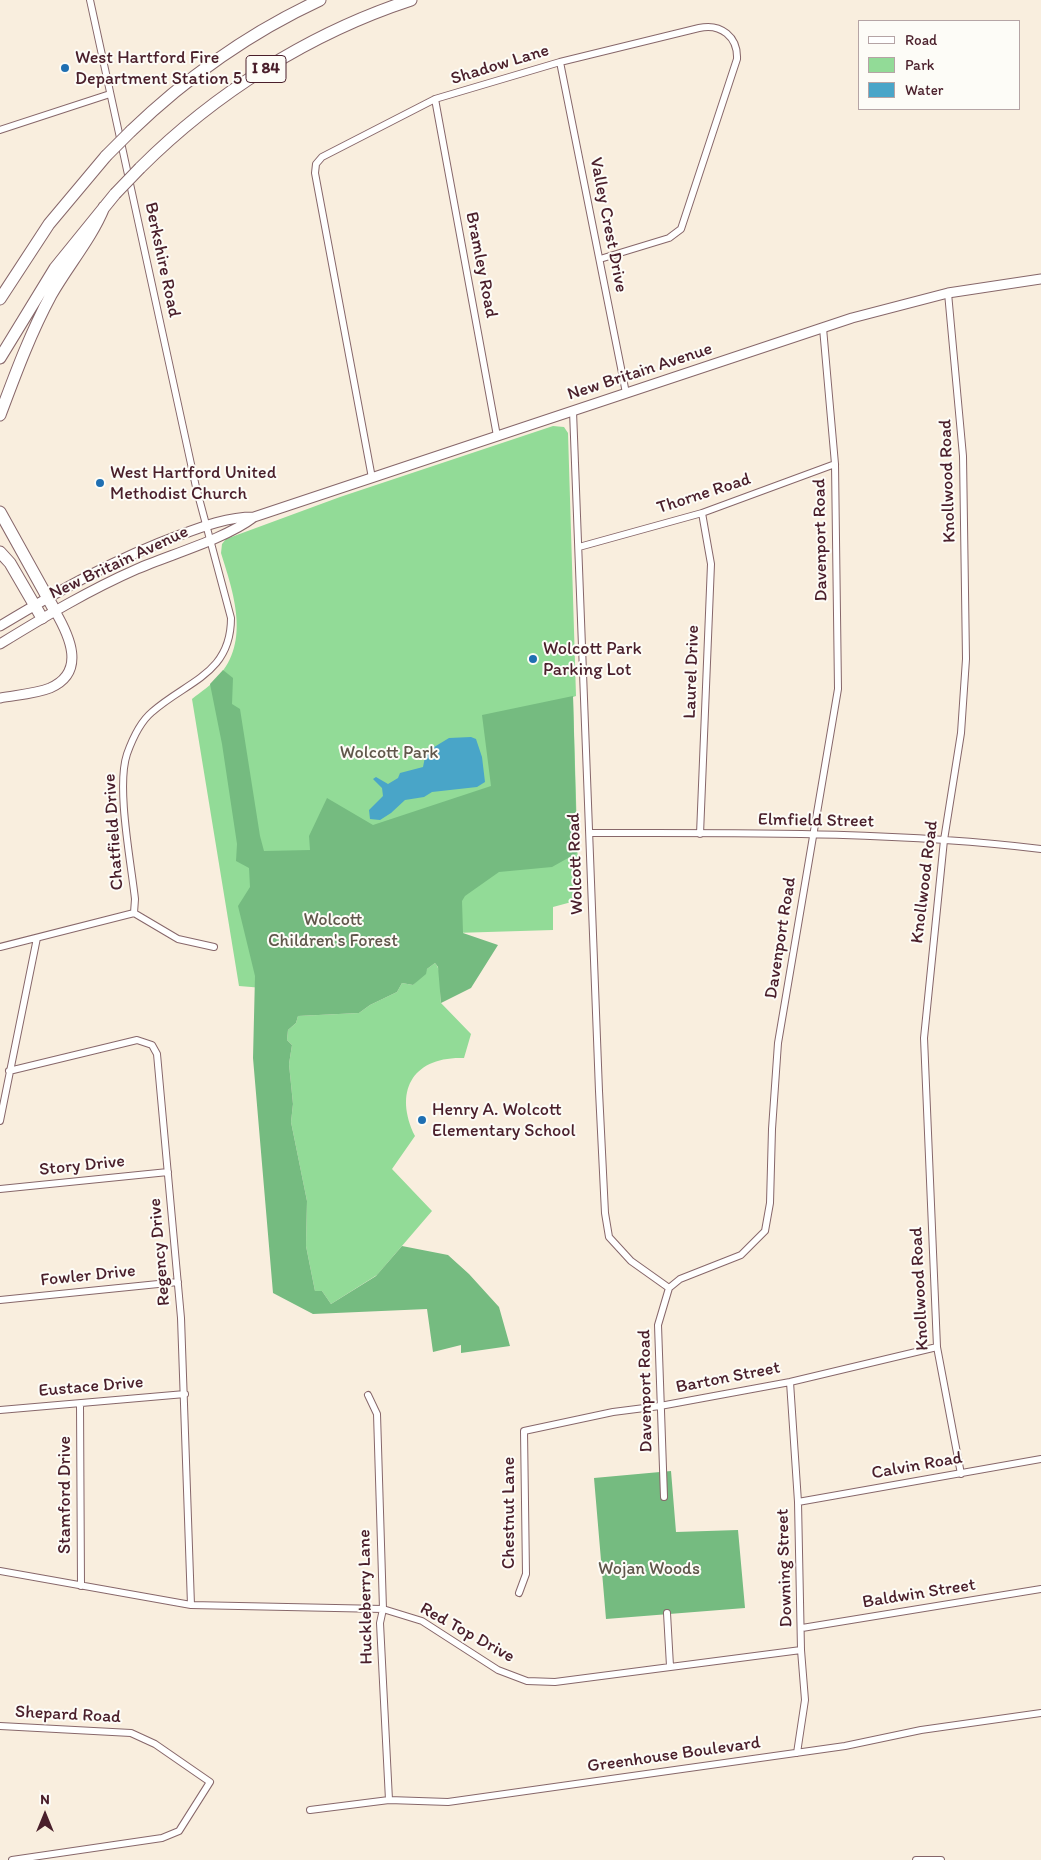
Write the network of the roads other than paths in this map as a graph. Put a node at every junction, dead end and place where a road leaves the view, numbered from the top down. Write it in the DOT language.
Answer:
graph roads {
  1 [pos="90,0"];
  2 [pos="320,0"];
  3 [pos="411,0"];
  4 [pos="560,62"];
  5 [pos="110,94"];
  6 [pos="435,99"];
  7 [pos="0,130"];
  8 [pos="104,207"];
  9 [pos="600,260"];
  10 [pos="1041,279"];
  11 [pos="948,293"];
  12 [pos="0,299"];
  13 [pos="823,328"];
  14 [pos="0,358"];
  15 [pos="626,393"];
  16 [pos="573,411"];
  17 [pos="0,415"];
  18 [pos="498,436"];
  19 [pos="835,464"];
  20 [pos="372,478"];
  21 [pos="0,512"];
  22 [pos="702,513"];
  23 [pos="254,517"];
  24 [pos="206,526"];
  25 [pos="208,539"];
  26 [pos="579,547"];
  27 [pos="0,552"];
  28 [pos="48,598"];
  29 [pos="35,606"];
  30 [pos="55,611"];
  31 [pos="42,618"];
  32 [pos="0,626"];
  33 [pos="0,644"];
  34 [pos="0,698"];
  35 [pos="590,833"];
  36 [pos="700,834"];
  37 [pos="813,835"];
  38 [pos="944,840"];
  39 [pos="1041,849"];
  40 [pos="134,913"];
  41 [pos="37,938"];
  42 [pos="0,947"];
  43 [pos="214,947"];
  44 [pos="9,1071"];
  45 [pos="0,1121"];
  46 [pos="168,1172"];
  47 [pos="0,1189"];
  48 [pos="178,1282"];
  49 [pos="669,1288"];
  50 [pos="0,1300"];
  51 [pos="937,1347"];
  52 [pos="790,1382"];
  53 [pos="185,1394"];
  54 [pos="368,1395"];
  55 [pos="80,1404"];
  56 [pos="660,1406"];
  57 [pos="0,1410"];
  58 [pos="524,1432"];
  59 [pos="1041,1459"];
  60 [pos="961,1474"];
  61 [pos="664,1497"];
  62 [pos="798,1502"];
  63 [pos="0,1571"];
  64 [pos="81,1586"];
  65 [pos="1041,1589"];
  66 [pos="519,1593"];
  67 [pos="191,1605"];
  68 [pos="382,1609"];
  69 [pos="667,1613"];
  70 [pos="802,1628"];
  71 [pos="801,1650"];
  72 [pos="670,1666"];
  73 [pos="1041,1713"];
  74 [pos="0,1726"];
  75 [pos="797,1753"];
  76 [pos="389,1800"];
  77 [pos="310,1810"];
  78 [pos="12,1860"];
  79 [pos="916,1860"];
  80 [pos="941,1860"];
  1 -- 5 [label="street, Berkshire Road"];
  2 -- 12 [label="highway, I 84, bridge"];
  3 -- 8 [label="highway, I 84, bridge"];
  4 -- 6 [label="street, Shadow Lane"];
  4 -- 9 [label="street, Valley Crest Drive"];
  4 -- 9 [label="street, Shadow Lane"];
  5 -- 7 [label="street"];
  5 -- 24 [label="street, Berkshire Road"];
  6 -- 18 [label="street, Bramley Road"];
  6 -- 20 [label="street, Shadow Lane"];
  8 -- 14 [label="highway, I 84"];
  8 -- 17 [label="highway"];
  9 -- 15 [label="street, Valley Crest Drive"];
  10 -- 11 [label="main road, New Britain Avenue"];
  11 -- 13 [label="main road, New Britain Avenue"];
  11 -- 38 [label="street, Knollwood Road"];
  13 -- 15 [label="main road, New Britain Avenue"];
  13 -- 19 [label="street, Davenport Road"];
  15 -- 16 [label="main road, New Britain Avenue"];
  16 -- 18 [label="main road, New Britain Avenue"];
  16 -- 26 [label="street, Wolcott Road"];
  18 -- 20 [label="main road, New Britain Avenue"];
  19 -- 22 [label="street, Thorne Road"];
  19 -- 37 [label="street, Davenport Road"];
  20 -- 23 [label="main road, New Britain Avenue"];
  21 -- 28 [label="highway"];
  22 -- 26 [label="street, Thorne Road"];
  22 -- 36 [label="street, Laurel Drive"];
  23 -- 24 [label="main road, New Britain Avenue"];
  23 -- 25 [label="main road, New Britain Avenue"];
  24 -- 25 [label="street, Chatfield Drive"];
  24 -- 28 [label="main road, New Britain Avenue"];
  25 -- 30 [label="main road, New Britain Avenue"];
  25 -- 40 [label="street, Chatfield Drive"];
  26 -- 35 [label="street, Wolcott Road"];
  27 -- 29 [label="highway"];
  28 -- 29 [label="main road, New Britain Avenue"];
  28 -- 30 [label="highway"];
  29 -- 31 [label="highway"];
  29 -- 32 [label="main road, New Britain Avenue"];
  30 -- 31 [label="main road, New Britain Avenue"];
  30 -- 34 [label="main road"];
  31 -- 33 [label="main road, New Britain Avenue"];
  35 -- 36 [label="street, Elmfield Street"];
  35 -- 49 [label="street, Wolcott Road"];
  36 -- 37 [label="street, Elmfield Street"];
  37 -- 38 [label="street, Elmfield Street"];
  37 -- 49 [label="street, Davenport Road"];
  38 -- 39 [label="street, Elmfield Street"];
  38 -- 51 [label="street, Knollwood Road"];
  40 -- 41 [label="street"];
  40 -- 43 [label="street"];
  41 -- 42 [label="street"];
  41 -- 44 [label="street"];
  44 -- 45 [label="street"];
  44 -- 46 [label="street, Regency Drive"];
  46 -- 47 [label="street, Story Drive"];
  46 -- 48 [label="street, Regency Drive"];
  48 -- 50 [label="street, Fowler Drive"];
  48 -- 53 [label="street, Regency Drive"];
  49 -- 56 [label="street, Davenport Road"];
  51 -- 52 [label="street, Barton Street"];
  51 -- 60 [label="street, Knollwood Road"];
  52 -- 56 [label="street, Barton Street"];
  52 -- 62 [label="street, Downing Street"];
  53 -- 55 [label="street, Eustace Drive"];
  53 -- 67 [label="street, Regency Drive"];
  54 -- 68 [label="street, Huckleberry Lane"];
  55 -- 57 [label="street, Eustace Drive"];
  55 -- 64 [label="street, Stamford Drive"];
  56 -- 58 [label="street, Barton Street"];
  56 -- 61 [label="street, Davenport Road"];
  58 -- 66 [label="street, Chestnut Lane"];
  59 -- 60 [label="street, Calvin Road"];
  60 -- 62 [label="street, Calvin Road"];
  62 -- 70 [label="street, Downing Street"];
  63 -- 64 [label="street, Red Top Drive"];
  64 -- 67 [label="street, Red Top Drive"];
  65 -- 70 [label="street, Baldwin Street"];
  67 -- 68 [label="street, Red Top Drive"];
  68 -- 72 [label="street, Red Top Drive"];
  68 -- 76 [label="street, Huckleberry Lane"];
  69 -- 72 [label="street"];
  70 -- 71 [label="street, Downing Street"];
  71 -- 72 [label="street, Red Top Drive"];
  71 -- 75 [label="street, Downing Street"];
  73 -- 75 [label="street, Greenhouse Boulevard"];
  74 -- 78 [label="street, Shepard Road"];
  75 -- 76 [label="street, Greenhouse Boulevard"];
  76 -- 77 [label="street, Greenhouse Boulevard"];
  79 -- 80 [label="street"];
}
